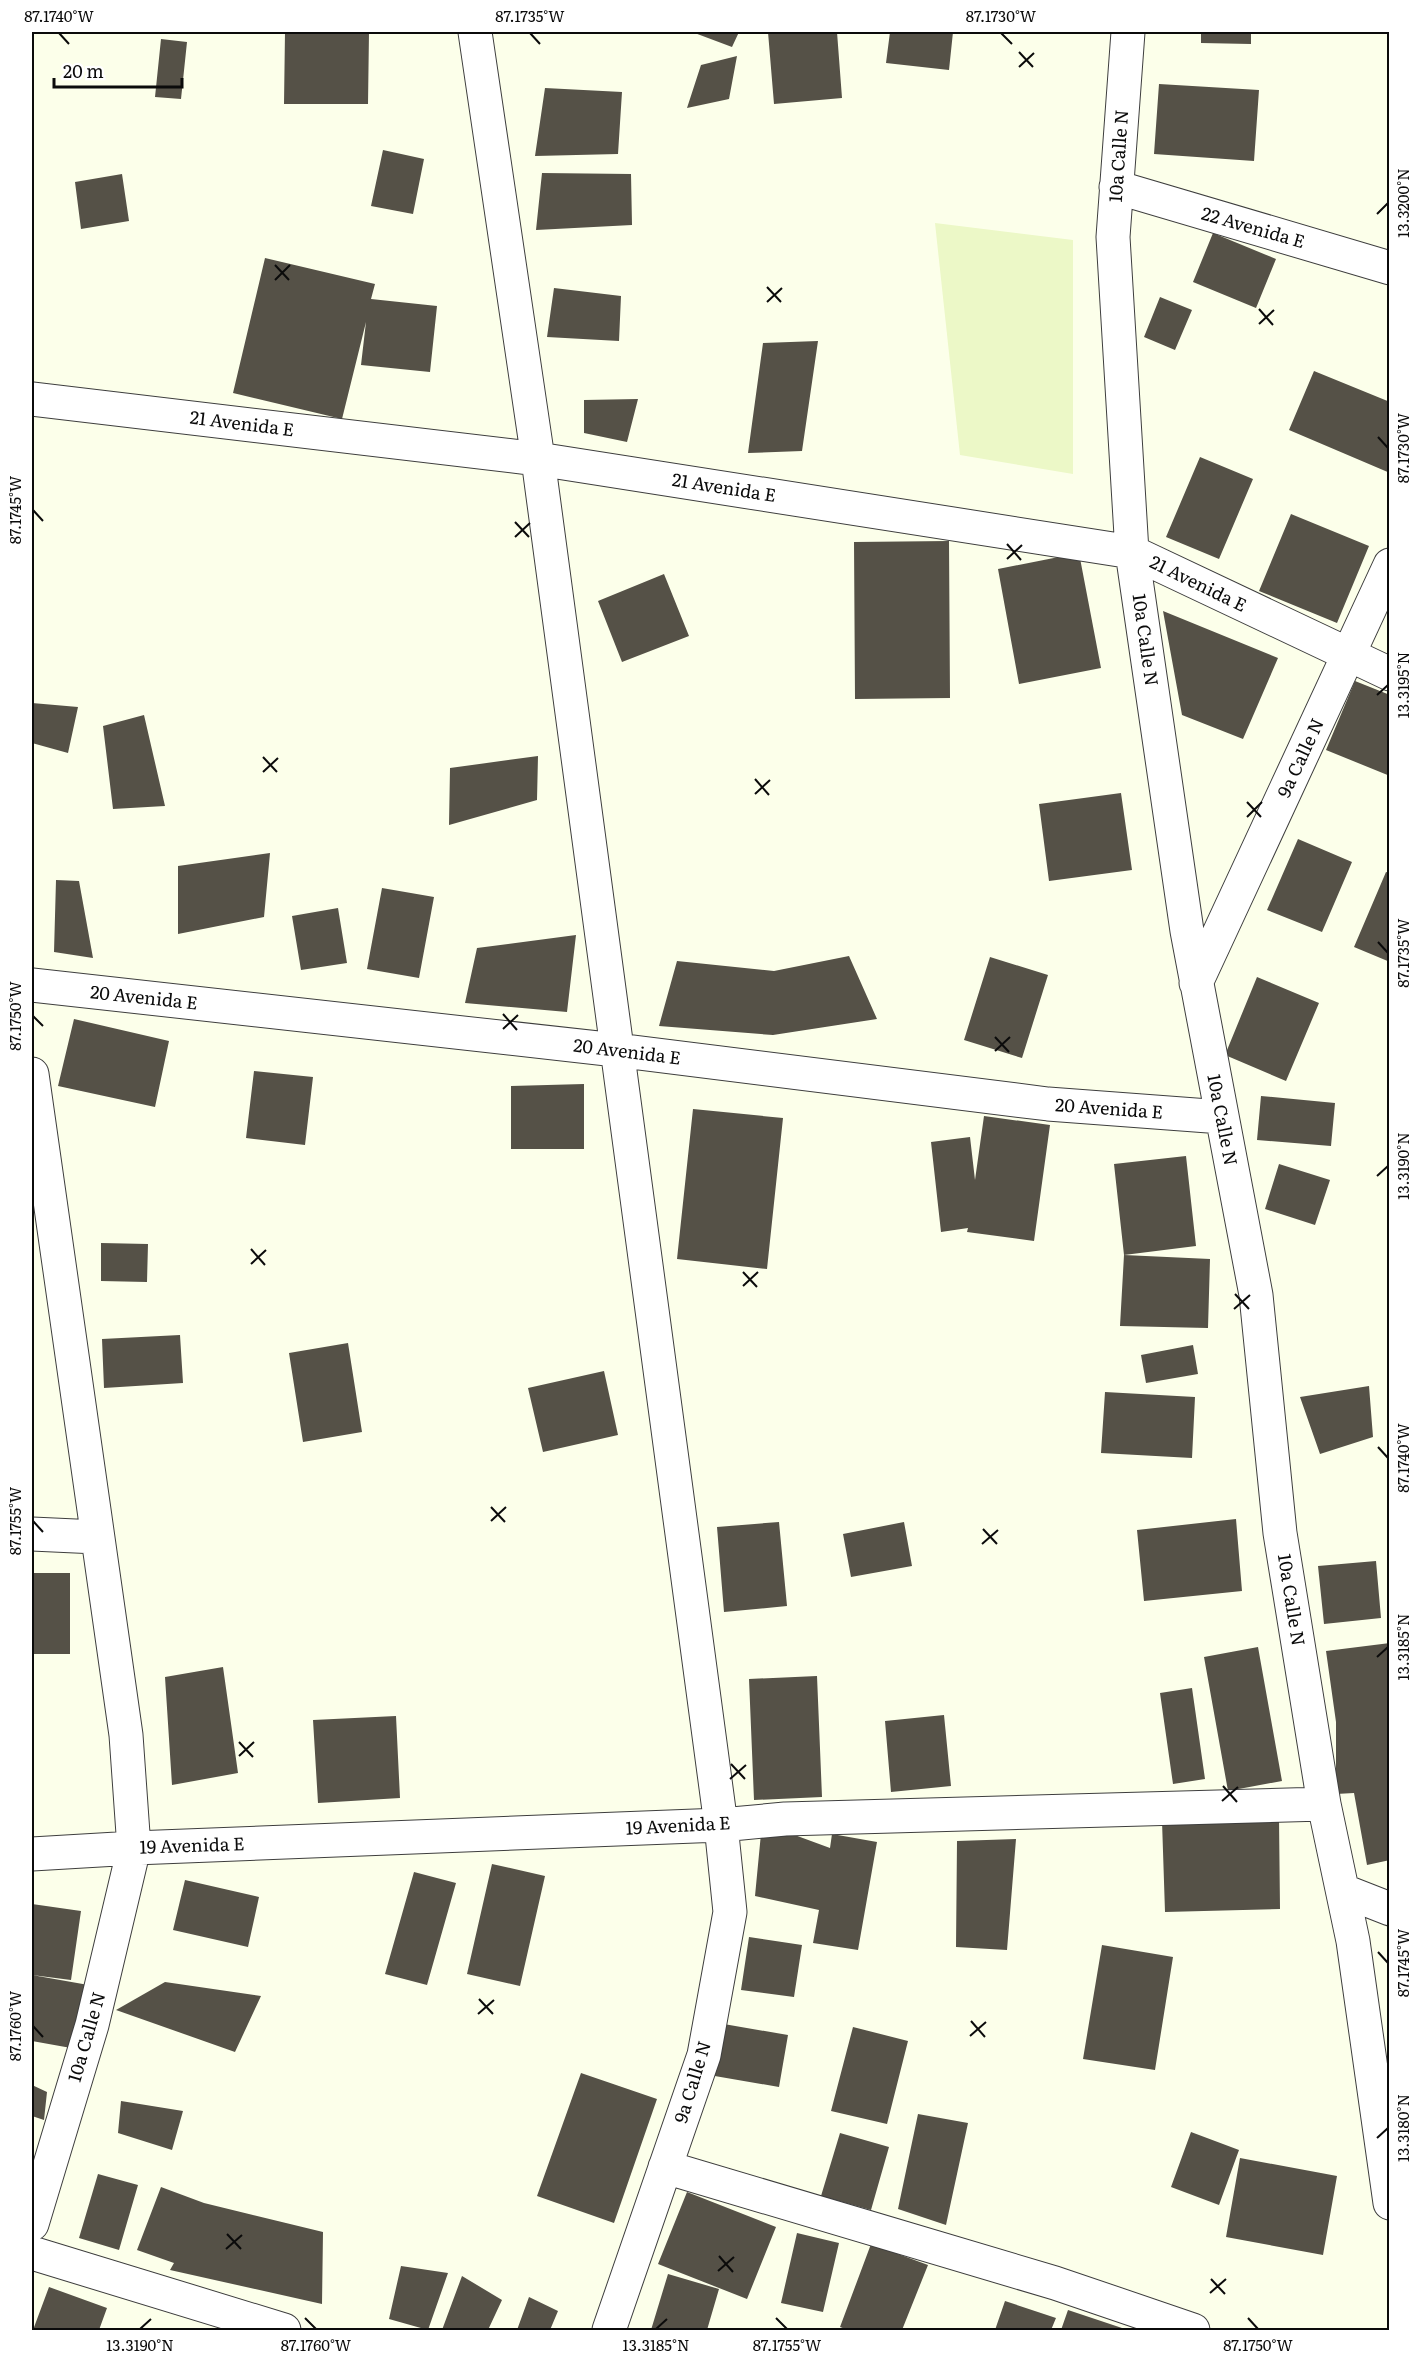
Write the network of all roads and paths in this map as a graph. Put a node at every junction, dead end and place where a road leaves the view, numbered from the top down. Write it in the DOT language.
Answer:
graph roads {
  1 [pos="475,32"];
  2 [pos="1128,32"];
  3 [pos="1116,188"];
  4 [pos="1389,268"];
  5 [pos="32,399"];
  6 [pos="538,459"];
  7 [pos="1132,552"];
  8 [pos="1389,565"];
  9 [pos="1348,657"];
  10 [pos="1389,674"];
  11 [pos="1196,983"];
  12 [pos="32,985"];
  13 [pos="616,1050"];
  14 [pos="32,1074"];
  15 [pos="1222,1117"];
  16 [pos="32,1534"];
  17 [pos="97,1537"];
  18 [pos="1324,1804"];
  19 [pos="721,1825"];
  20 [pos="134,1848"];
  21 [pos="32,1854"];
  22 [pos="1344,1891"];
  23 [pos="1389,1909"];
  24 [pos="665,2167"];
  25 [pos="1389,2203"];
  26 [pos="32,2224"];
  27 [pos="32,2253"];
  28 [pos="284,2331"];
  29 [pos="609,2331"];
  30 [pos="1193,2331"];
  1 -- 6 [label="street, 9a Calle N"];
  2 -- 3 [label="street, 10a Calle N"];
  3 -- 4 [label="street, 22 Avenida E"];
  3 -- 7 [label="street, 10a Calle N"];
  5 -- 6 [label="street, 21 Avenida E"];
  6 -- 7 [label="street, 21 Avenida E"];
  6 -- 13 [label="street, 9a Calle N"];
  7 -- 9 [label="street, 21 Avenida E"];
  7 -- 11 [label="street, 10a Calle N"];
  8 -- 9 [label="street, 9a Calle N"];
  9 -- 10 [label="street, 21 Avenida E"];
  9 -- 11 [label="street, 9a Calle N"];
  11 -- 15 [label="street, 10a Calle N"];
  12 -- 13 [label="street, 20 Avenida E"];
  13 -- 15 [label="street, 20 Avenida E"];
  13 -- 19 [label="street, 9a Calle N"];
  14 -- 17 [label="street, 10a Calle N"];
  15 -- 18 [label="street, 10a Calle N"];
  16 -- 17 [label="street"];
  17 -- 20 [label="street, 10a Calle N"];
  18 -- 19 [label="street, 19 Avenida E"];
  18 -- 22 [label="street, 10a Calle N"];
  19 -- 20 [label="street, 19 Avenida E"];
  19 -- 24 [label="street, 9a Calle N"];
  20 -- 21 [label="street, 19 Avenida E"];
  20 -- 26 [label="street, 10a Calle N"];
  22 -- 23 [label="street"];
  22 -- 25 [label="street, 10a Calle N"];
  24 -- 29 [label="street, 9a Calle N"];
  24 -- 30 [label="street"];
  27 -- 28 [label="street"];
}
